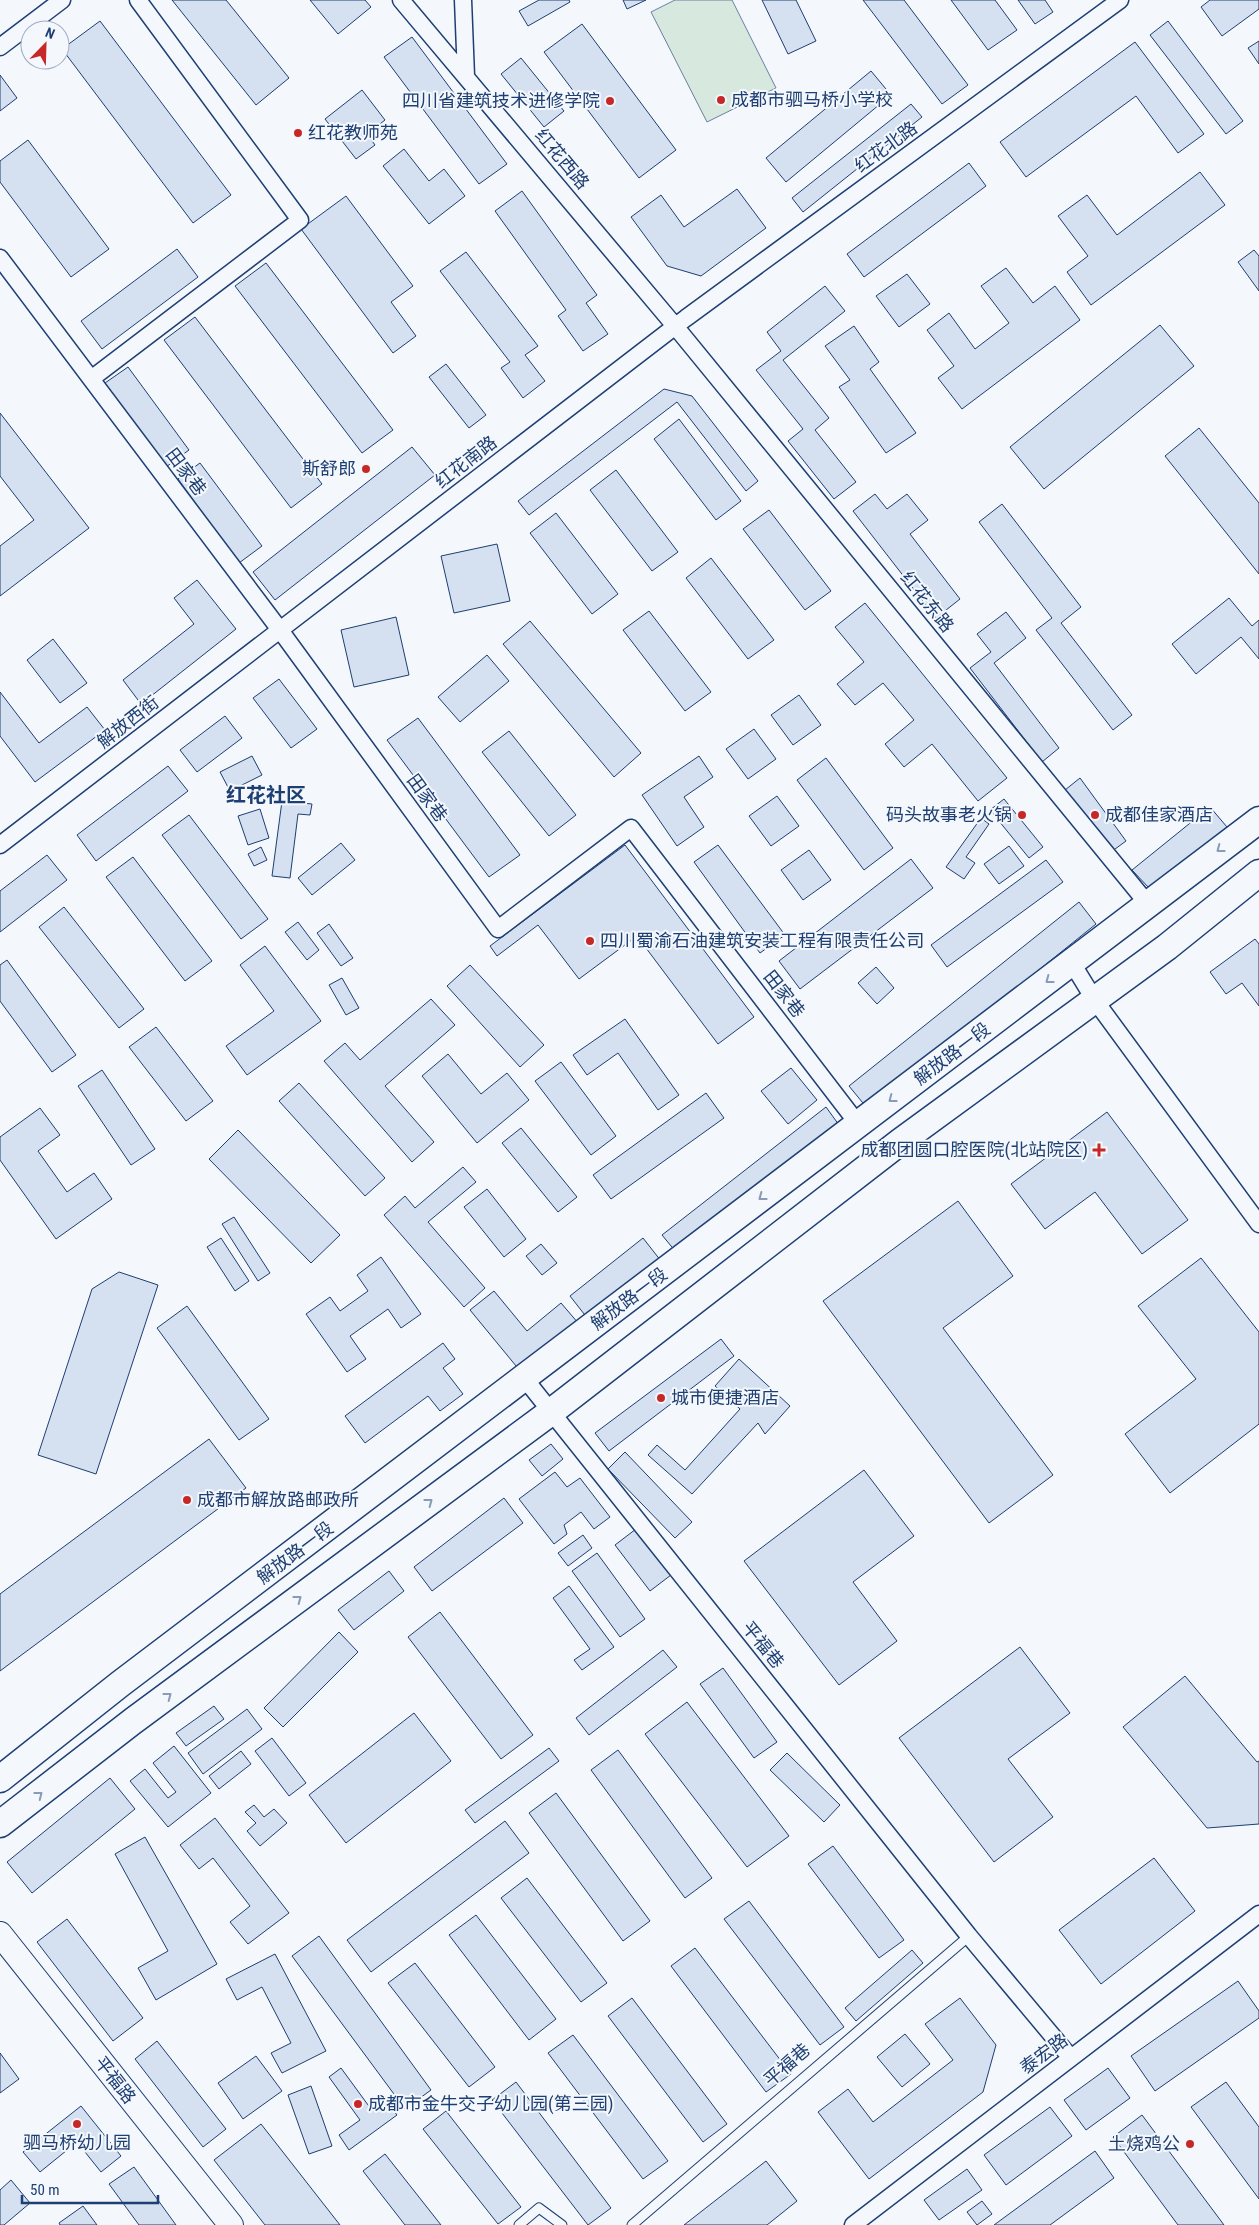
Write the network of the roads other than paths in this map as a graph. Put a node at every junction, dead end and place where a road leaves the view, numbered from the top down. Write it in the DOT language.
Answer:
graph roads {
  1 [pos="62,0"];
  2 [pos="138,0"];
  3 [pos="401,0"];
  4 [pos="463,0"];
  5 [pos="1120,0"];
  6 [pos="0,47"];
  7 [pos="466,76"];
  8 [pos="0,258"];
  9 [pos="675,326"];
  10 [pos="91,379"];
  11 [pos="280,630"];
  12 [pos="1259,820"];
  13 [pos="0,845"];
  14 [pos="1259,873"];
  15 [pos="1147,903"];
  16 [pos="1072,963"];
  17 [pos="1094,999"];
  18 [pos="858,1124"];
  19 [pos="1259,1224"];
  20 [pos="525,1379"];
  21 [pos="551,1412"];
  22 [pos="0,1778"];
  23 [pos="0,1824"];
  24 [pos="1259,1914"];
  25 [pos="0,1934"];
  26 [pos="969,1936"];
  27 [pos="1071,2058"];
  28 [pos="231,2225"];
  29 [pos="519,2225"];
  30 [pos="562,2225"];
  31 [pos="632,2225"];
  32 [pos="853,2225"];
  1 -- 6 [label="street"];
  2 -- 10 [label="street"];
  3 -- 7 [label="street, 红花西路"];
  4 -- 7 [label="street"];
  5 -- 9 [label="street, 红花北路"];
  7 -- 9 [label="street, 红花西路"];
  8 -- 10 [label="street, 田家巷"];
  9 -- 11 [label="street, 红花南路"];
  9 -- 15 [label="street, 红花东路"];
  10 -- 11 [label="street, 田家巷"];
  11 -- 13 [label="street, 解放西街"];
  11 -- 18 [label="street, 田家巷"];
  12 -- 15 [label="main road, 解放路一段, one-way"];
  14 -- 17 [label="main road"];
  15 -- 16 [label="main road, 解放路一段"];
  16 -- 17 [label="street"];
  16 -- 18 [label="main road, 解放路一段, one-way"];
  17 -- 19 [label="street"];
  17 -- 21 [label="main road"];
  18 -- 20 [label="main road, 解放路一段, one-way"];
  20 -- 21 [label="street, 平福巷"];
  20 -- 22 [label="main road, 解放路一段"];
  23 -- 21 [label="main road, one-way"];
  21 -- 26 [label="street, 平福巷"];
  24 -- 27 [label="street, 泰宏路"];
  25 -- 28 [label="street, 平福路"];
  26 -- 27 [label="street, 平福巷"];
  26 -- 31 [label="lane, 平福巷"];
  27 -- 32 [label="street, 泰宏路"];
  29 -- 30 [label="lane"];
}
